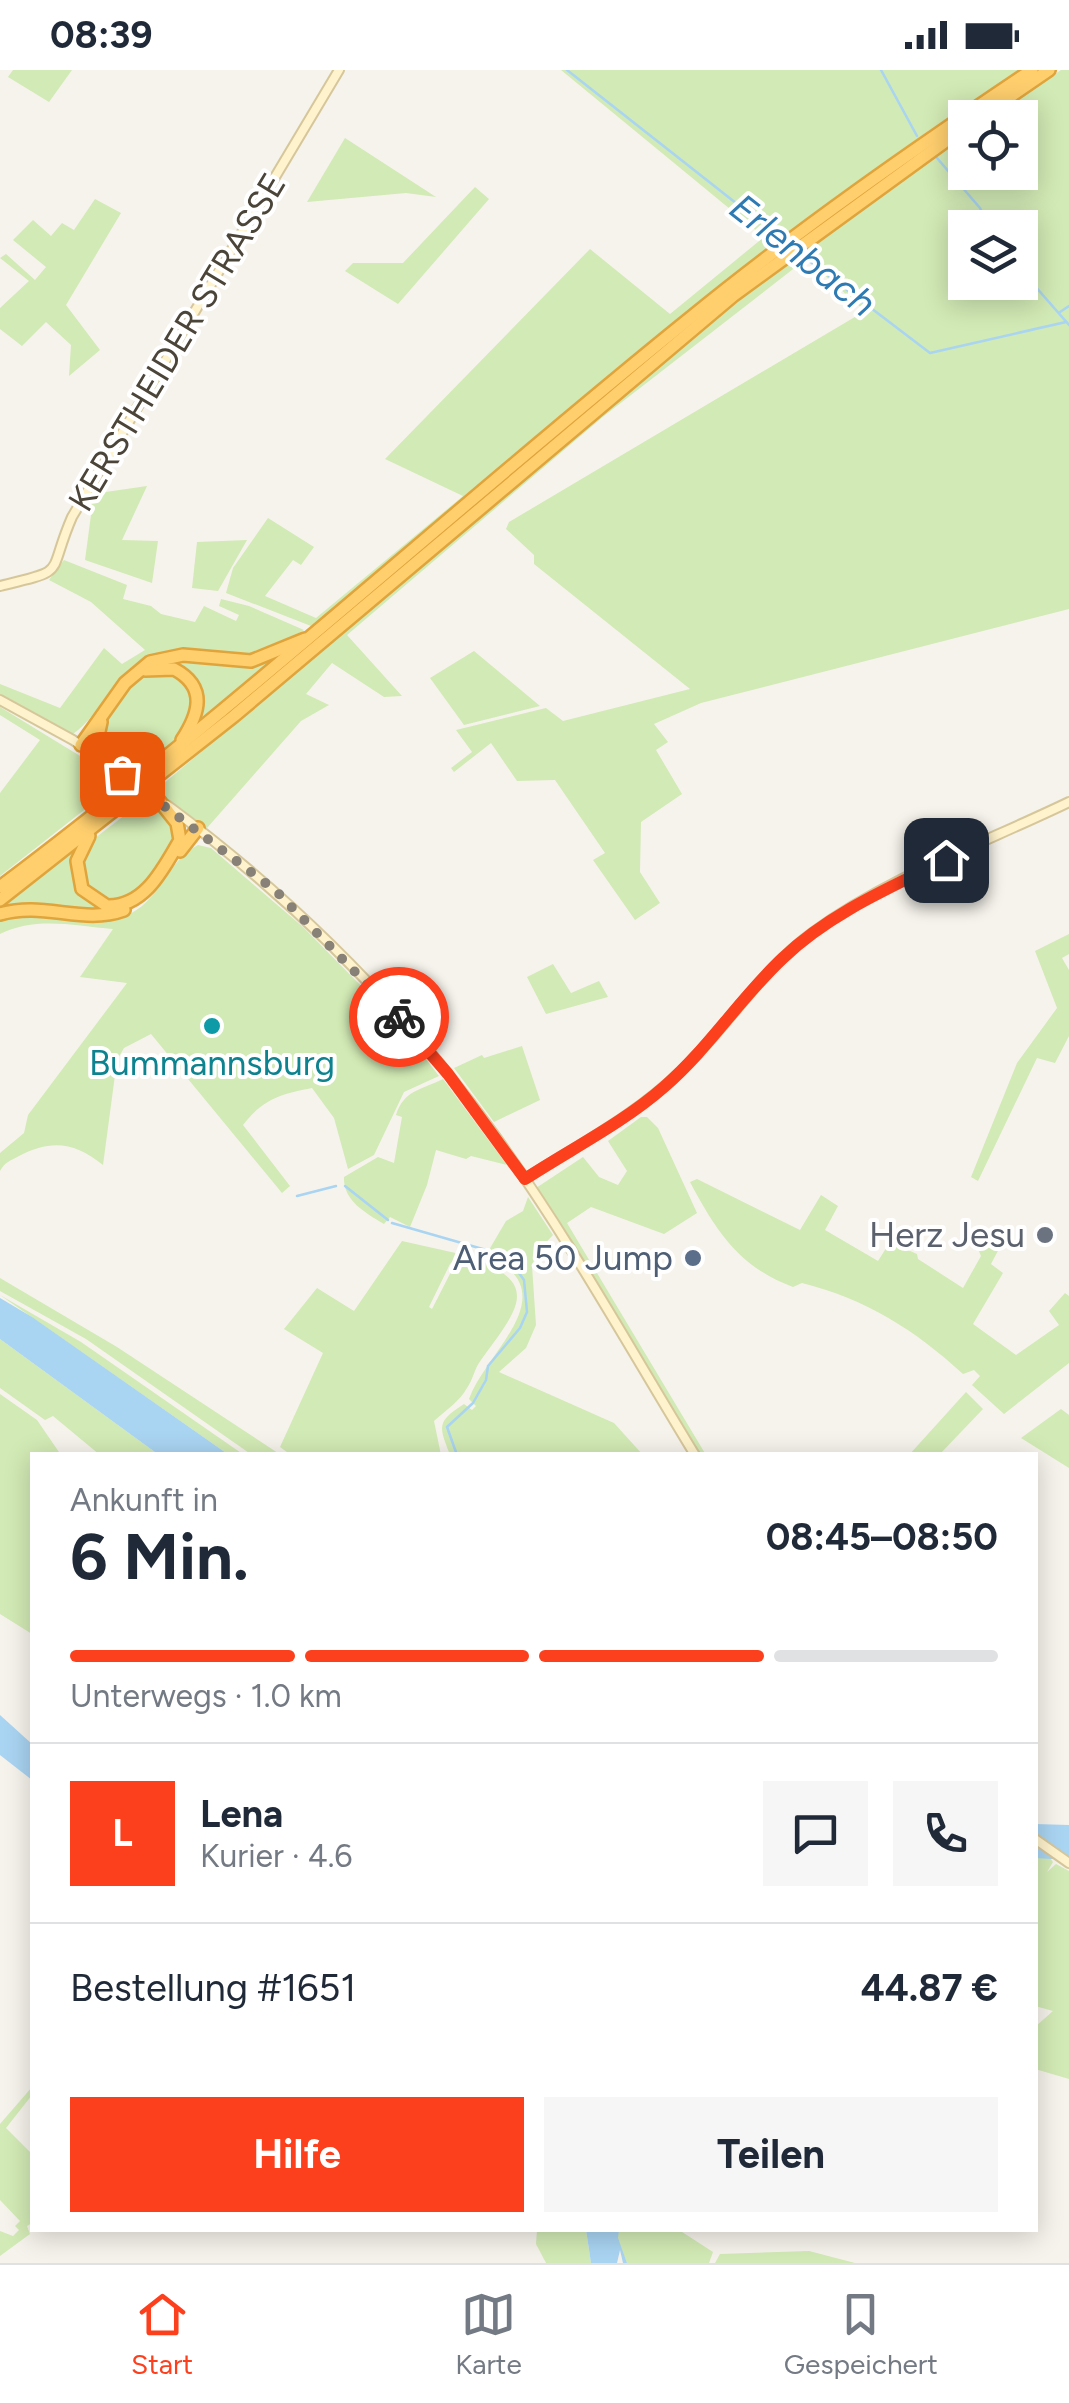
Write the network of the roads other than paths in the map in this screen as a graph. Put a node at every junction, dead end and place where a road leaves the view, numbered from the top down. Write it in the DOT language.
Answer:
graph roads {
  1 [pos="339,70"];
  2 [pos="1032,70"];
  3 [pos="1049,70"];
  4 [pos="1005,100"];
  5 [pos="948,139"];
  6 [pos="0,586"];
  7 [pos="322,630"];
  8 [pos="136,673"];
  9 [pos="4,702"];
  10 [pos="99,726"];
  11 [pos="84,747"];
  12 [pos="176,750"];
  13 [pos="110,765"];
  14 [pos="156,798"];
  15 [pos="1069,802"];
  16 [pos="196,827"];
  17 [pos="92,829"];
  18 [pos="180,840"];
  19 [pos="0,887"];
  20 [pos="0,900"];
  21 [pos="0,914"];
  22 [pos="525,1179"];
  23 [pos="693,1452"];
  24 [pos="1038,1841"];
  25 [pos="1069,1863"];
  1 -- 6 [label="street, KERSTHEIDER STRASSE"];
  2 -- 7 [label="highway"];
  3 -- 4 [label="highway"];
  5 -- 17 [label="highway"];
  7 -- 8 [label="highway"];
  7 -- 12 [label="highway"];
  8 -- 10 [label="highway"];
  8 -- 12 [label="highway"];
  9 -- 11 [label="street"];
  10 -- 11 [label="highway"];
  10 -- 13 [label="highway"];
  11 -- 13 [label="street"];
  12 -- 19 [label="highway"];
  13 -- 14 [label="street, bridge"];
  14 -- 16 [label="street"];
  14 -- 18 [label="highway"];
  15 -- 22 [label="street"];
  16 -- 18 [label="highway"];
  16 -- 21 [label="highway"];
  16 -- 22 [label="street"];
  17 -- 18 [label="highway"];
  17 -- 20 [label="highway"];
  22 -- 23 [label="street"];
  24 -- 25 [label="street"];
}
